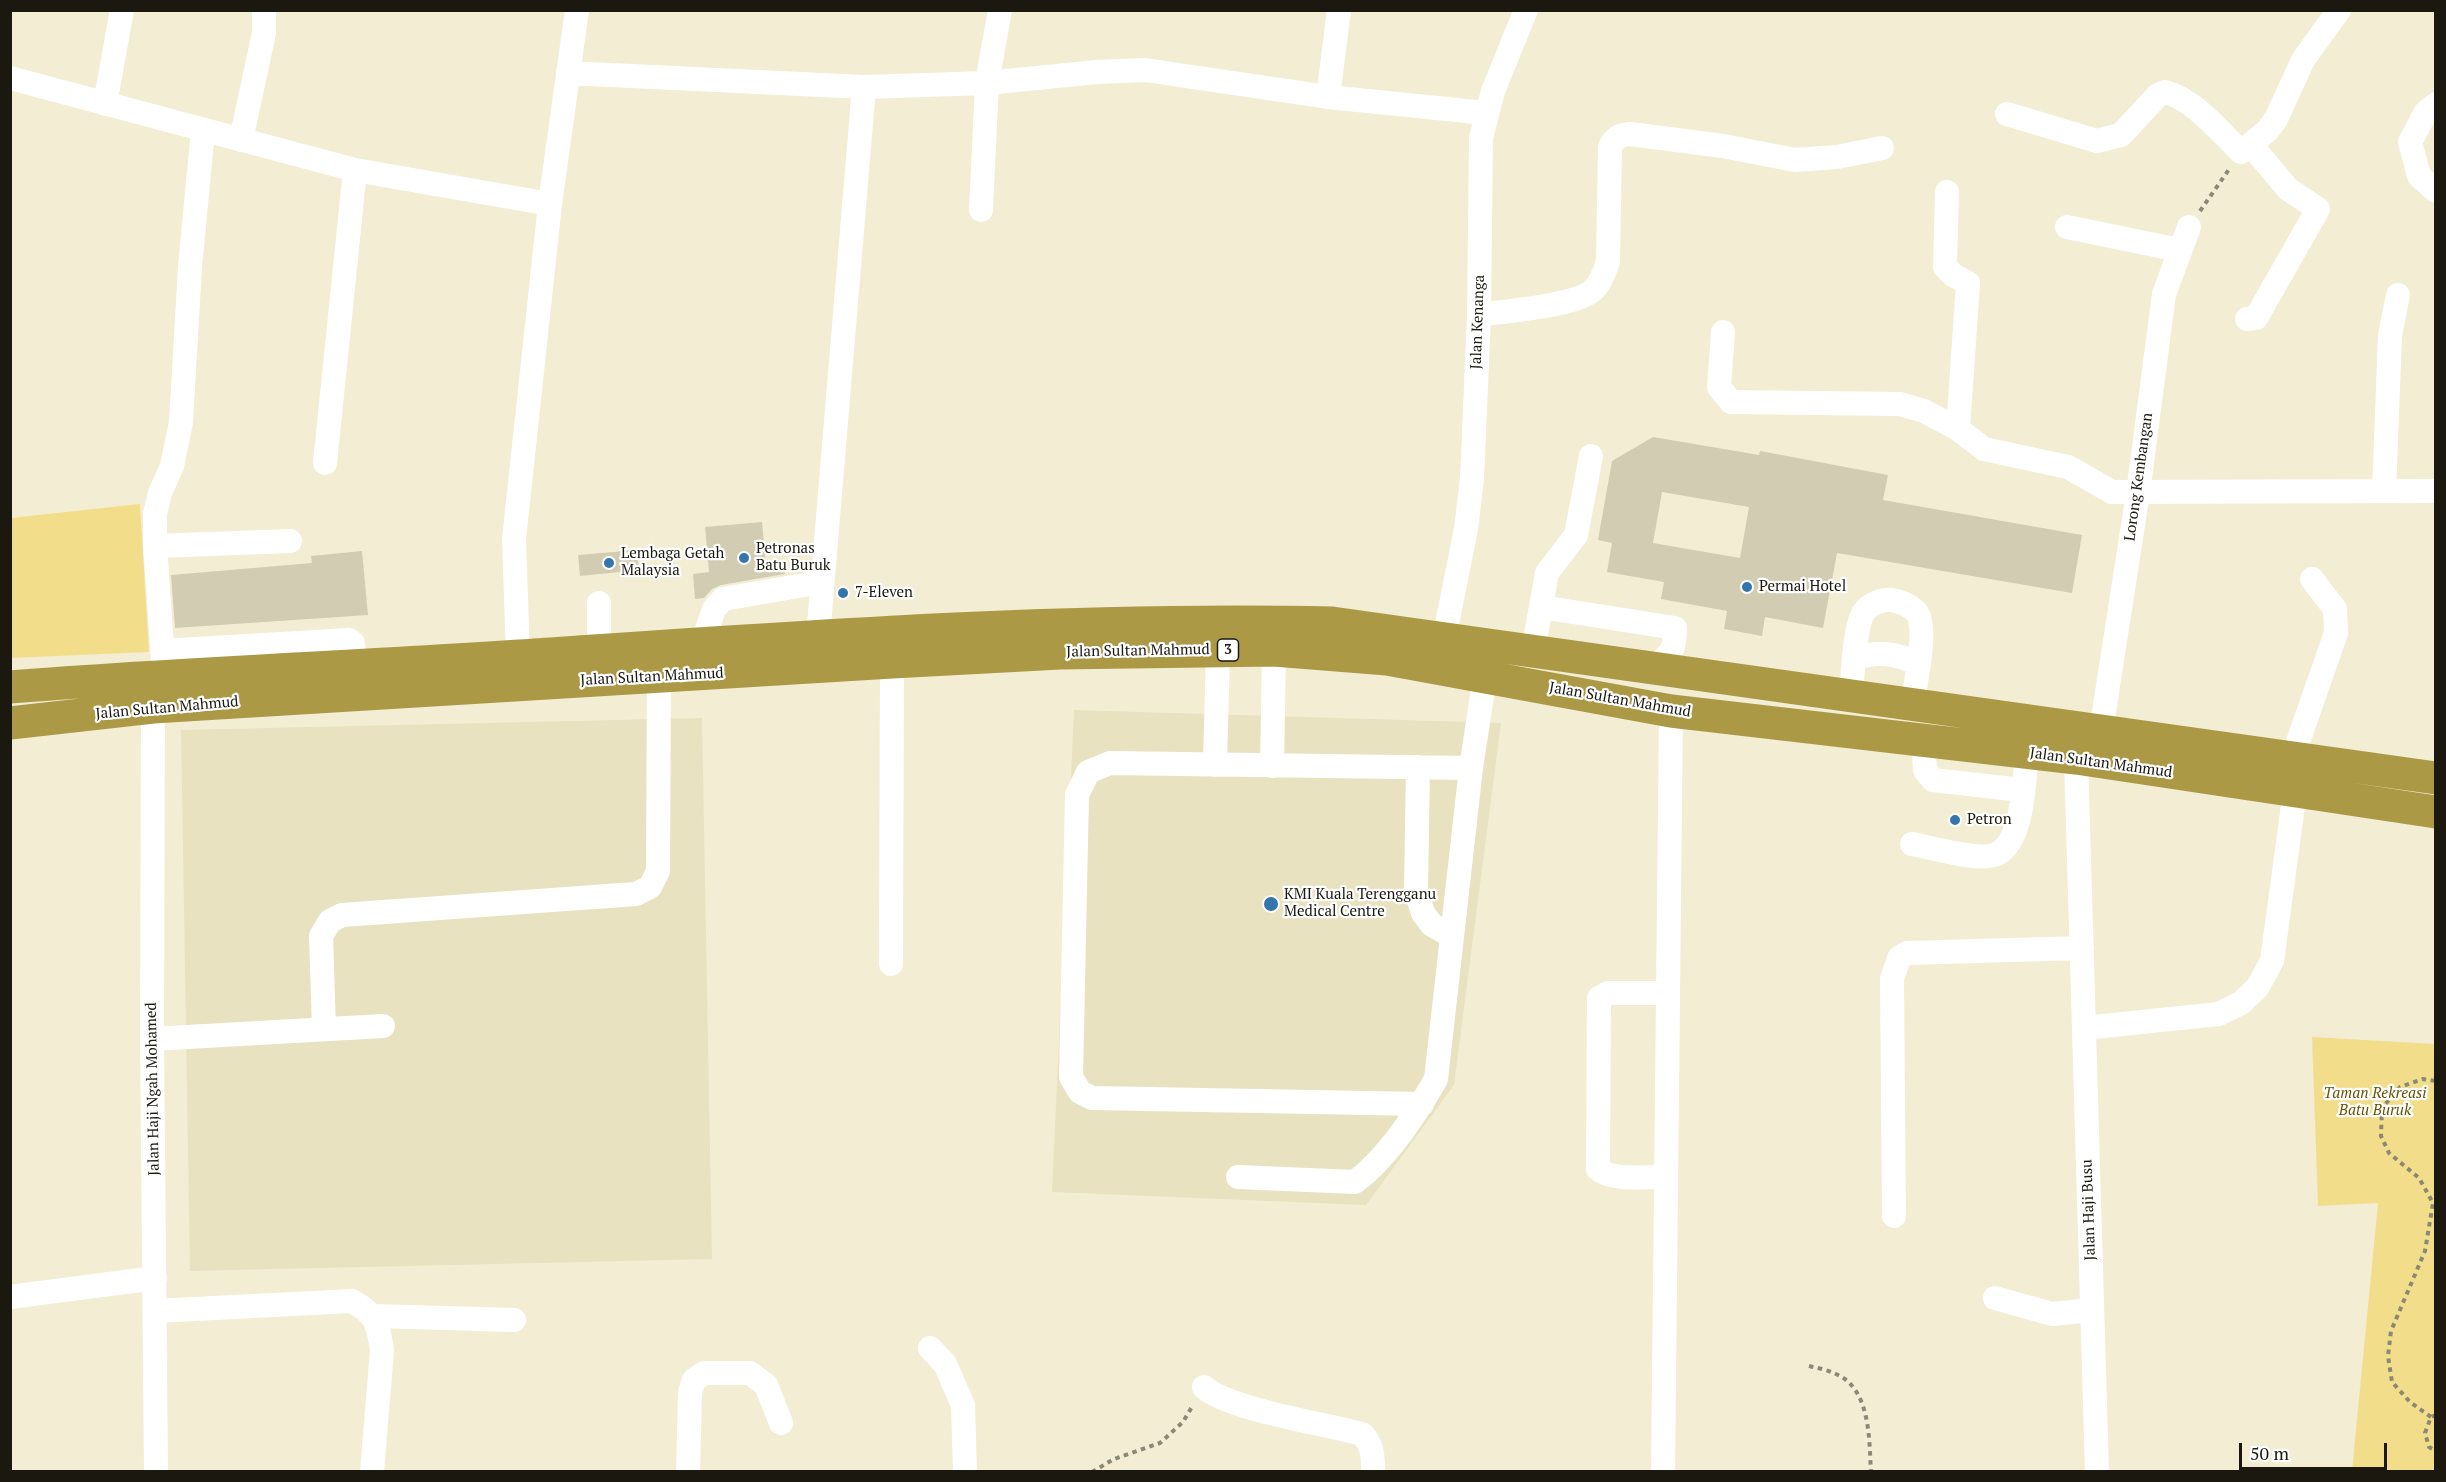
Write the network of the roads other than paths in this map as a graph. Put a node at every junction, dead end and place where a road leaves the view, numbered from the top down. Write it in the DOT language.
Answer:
graph roads {
  1 [pos="122,10"];
  2 [pos="264,10"];
  3 [pos="577,10"];
  4 [pos="1000,10"];
  5 [pos="1338,10"];
  6 [pos="1526,10"];
  7 [pos="2339,10"];
  8 [pos="568,73"];
  9 [pos="10,78"];
  10 [pos="987,83"];
  11 [pos="864,87"];
  12 [pos="1328,97"];
  13 [pos="105,104"];
  14 [pos="2436,104"];
  15 [pos="1486,113"];
  16 [pos="2007,114"];
  17 [pos="203,130"];
  18 [pos="241,140"];
  19 [pos="1882,148"];
  20 [pos="2246,148"];
  21 [pos="355,170"];
  22 [pos="2436,191"];
  23 [pos="1947,192"];
  24 [pos="550,204"];
  25 [pos="981,210"];
  26 [pos="2067,227"];
  27 [pos="2189,227"];
  28 [pos="2179,250"];
  29 [pos="2397,295"];
  30 [pos="1479,315"];
  31 [pos="2247,319"];
  32 [pos="1723,332"];
  33 [pos="1958,429"];
  34 [pos="1590,456"];
  35 [pos="325,463"];
  36 [pos="2384,491"];
  37 [pos="2436,491"];
  38 [pos="2138,493"];
  39 [pos="290,541"];
  40 [pos="154,546"];
  41 [pos="2312,579"];
  42 [pos="822,582"];
  43 [pos="598,603"];
  44 [pos="1541,607"];
  45 [pos="818,637"];
  46 [pos="1444,639"];
  47 [pos="702,644"];
  48 [pos="1218,650"];
  49 [pos="1274,650"];
  50 [pos="599,651"];
  51 [pos="1533,651"];
  52 [pos="518,656"];
  53 [pos="1855,658"];
  54 [pos="892,662"];
  55 [pos="163,663"];
  56 [pos="1918,664"];
  57 [pos="1653,668"];
  58 [pos="659,676"];
  59 [pos="1485,676"];
  60 [pos="10,687"];
  61 [pos="1851,695"];
  62 [pos="1912,705"];
  63 [pos="153,707"];
  64 [pos="1671,711"];
  65 [pos="10,723"];
  66 [pos="2102,731"];
  67 [pos="1923,740"];
  68 [pos="2027,752"];
  69 [pos="2076,758"];
  70 [pos="2292,759"];
  71 [pos="1215,765"];
  72 [pos="1272,766"];
  73 [pos="1418,767"];
  74 [pos="1471,768"];
  75 [pos="2436,778"];
  76 [pos="2022,790"];
  77 [pos="2295,791"];
  78 [pos="2436,812"];
  79 [pos="1912,844"];
  80 [pos="1452,936"];
  81 [pos="2082,948"];
  82 [pos="891,964"];
  83 [pos="1668,993"];
  84 [pos="383,1026"];
  85 [pos="2084,1028"];
  86 [pos="324,1029"];
  87 [pos="152,1039"];
  88 [pos="1422,1104"];
  89 [pos="1238,1177"];
  90 [pos="1666,1177"];
  91 [pos="1894,1216"];
  92 [pos="155,1278"];
  93 [pos="10,1297"];
  94 [pos="1995,1298"];
  95 [pos="2092,1310"];
  96 [pos="155,1311"];
  97 [pos="374,1316"];
  98 [pos="514,1320"];
  99 [pos="930,1348"];
  100 [pos="1204,1387"];
  101 [pos="781,1423"];
  102 [pos="156,1472"];
  103 [pos="372,1472"];
  104 [pos="688,1472"];
  105 [pos="965,1472"];
  106 [pos="1373,1472"];
  107 [pos="1663,1472"];
  108 [pos="2097,1472"];
  1 -- 13 [label="street"];
  2 -- 18 [label="street"];
  3 -- 8 [label="street"];
  4 -- 10 [label="street"];
  5 -- 12 [label="street"];
  6 -- 15 [label="street, Jalan Kenanga"];
  7 -- 20 [label="street"];
  8 -- 11 [label="street"];
  8 -- 24 [label="street"];
  9 -- 13 [label="street"];
  10 -- 11 [label="street"];
  10 -- 12 [label="street"];
  10 -- 25 [label="street"];
  11 -- 42 [label="street"];
  12 -- 15 [label="street"];
  13 -- 17 [label="street"];
  14 -- 22 [label="street"];
  15 -- 30 [label="street, Jalan Kenanga"];
  16 -- 20 [label="street"];
  17 -- 18 [label="street"];
  17 -- 40 [label="street"];
  18 -- 21 [label="street"];
  19 -- 30 [label="street"];
  20 -- 31 [label="street"];
  21 -- 24 [label="street"];
  21 -- 35 [label="street"];
  23 -- 33 [label="street"];
  24 -- 52 [label="street"];
  26 -- 28 [label="street"];
  27 -- 28 [label="street, Lorong Kembangan"];
  28 -- 38 [label="street, Lorong Kembangan"];
  29 -- 36 [label="street"];
  30 -- 46 [label="street, Jalan Kenanga"];
  32 -- 33 [label="street"];
  33 -- 38 [label="street"];
  34 -- 44 [label="street"];
  36 -- 37 [label="street"];
  36 -- 38 [label="street"];
  38 -- 66 [label="street, Lorong Kembangan"];
  39 -- 40 [label="street"];
  40 -- 55 [label="street"];
  41 -- 70 [label="street"];
  42 -- 45 [label="street"];
  42 -- 47 [label="street"];
  43 -- 50 [label="street"];
  44 -- 51 [label="street"];
  44 -- 57 [label="street"];
  45 -- 46 [label="highway, Jalan Sultan Mahmud / 3"];
  45 -- 47 [label="highway, Jalan Sultan Mahmud / 3"];
  46 -- 51 [label="highway, Jalan Sultan Mahmud / 3"];
  47 -- 50 [label="highway, Jalan Sultan Mahmud / 3"];
  48 -- 49 [label="highway, Jalan Sultan Mahmud / 3"];
  48 -- 54 [label="highway, Jalan Sultan Mahmud / 3"];
  48 -- 71 [label="street"];
  49 -- 59 [label="highway, Jalan Sultan Mahmud / 3"];
  49 -- 72 [label="street"];
  50 -- 52 [label="highway, Jalan Sultan Mahmud / 3"];
  51 -- 57 [label="highway, Jalan Sultan Mahmud / 3"];
  52 -- 55 [label="highway, Jalan Sultan Mahmud / 3"];
  53 -- 56 [label="street"];
  53 -- 56 [label="street"];
  53 -- 61 [label="street"];
  54 -- 58 [label="highway, Jalan Sultan Mahmud / 3"];
  54 -- 82 [label="street"];
  55 -- 60 [label="highway, Jalan Sultan Mahmud / 3"];
  56 -- 62 [label="street"];
  57 -- 61 [label="highway, Jalan Sultan Mahmud / 3"];
  58 -- 63 [label="highway, Jalan Sultan Mahmud / 3"];
  58 -- 86 [label="street"];
  59 -- 64 [label="highway, Jalan Sultan Mahmud / 3"];
  59 -- 74 [label="street"];
  61 -- 62 [label="highway, Jalan Sultan Mahmud / 3"];
  62 -- 66 [label="highway, Jalan Sultan Mahmud / 3"];
  63 -- 65 [label="highway, Jalan Sultan Mahmud / 3"];
  63 -- 87 [label="street, Jalan Haji Ngah Mohamed"];
  64 -- 67 [label="highway, Jalan Sultan Mahmud / 3"];
  64 -- 83 [label="street"];
  66 -- 70 [label="highway, Jalan Sultan Mahmud / 3"];
  67 -- 68 [label="highway, Jalan Sultan Mahmud / 3"];
  67 -- 76 [label="street"];
  68 -- 69 [label="highway, Jalan Sultan Mahmud / 3"];
  68 -- 76 [label="street"];
  69 -- 77 [label="highway, Jalan Sultan Mahmud / 3"];
  69 -- 81 [label="street, Jalan Haji Busu"];
  70 -- 75 [label="highway, Jalan Sultan Mahmud / 3"];
  71 -- 72 [label="street"];
  71 -- 88 [label="street"];
  72 -- 73 [label="street"];
  73 -- 74 [label="street"];
  73 -- 80 [label="street"];
  74 -- 80 [label="street"];
  76 -- 79 [label="street"];
  77 -- 78 [label="highway, Jalan Sultan Mahmud / 3"];
  77 -- 85 [label="street"];
  80 -- 88 [label="street"];
  81 -- 85 [label="street, Jalan Haji Busu"];
  81 -- 91 [label="street"];
  83 -- 90 [label="street"];
  83 -- 90 [label="street"];
  84 -- 86 [label="street"];
  85 -- 95 [label="street, Jalan Haji Busu"];
  86 -- 87 [label="street"];
  87 -- 92 [label="street, Jalan Haji Ngah Mohamed"];
  88 -- 89 [label="street"];
  90 -- 107 [label="street"];
  92 -- 93 [label="street"];
  92 -- 96 [label="street, Jalan Haji Ngah Mohamed"];
  94 -- 95 [label="street"];
  95 -- 108 [label="street, Jalan Haji Busu"];
  96 -- 97 [label="street"];
  96 -- 102 [label="street, Jalan Haji Ngah Mohamed"];
  97 -- 98 [label="street"];
  97 -- 103 [label="street"];
  99 -- 105 [label="street"];
  100 -- 106 [label="street"];
  101 -- 104 [label="street"];
}
